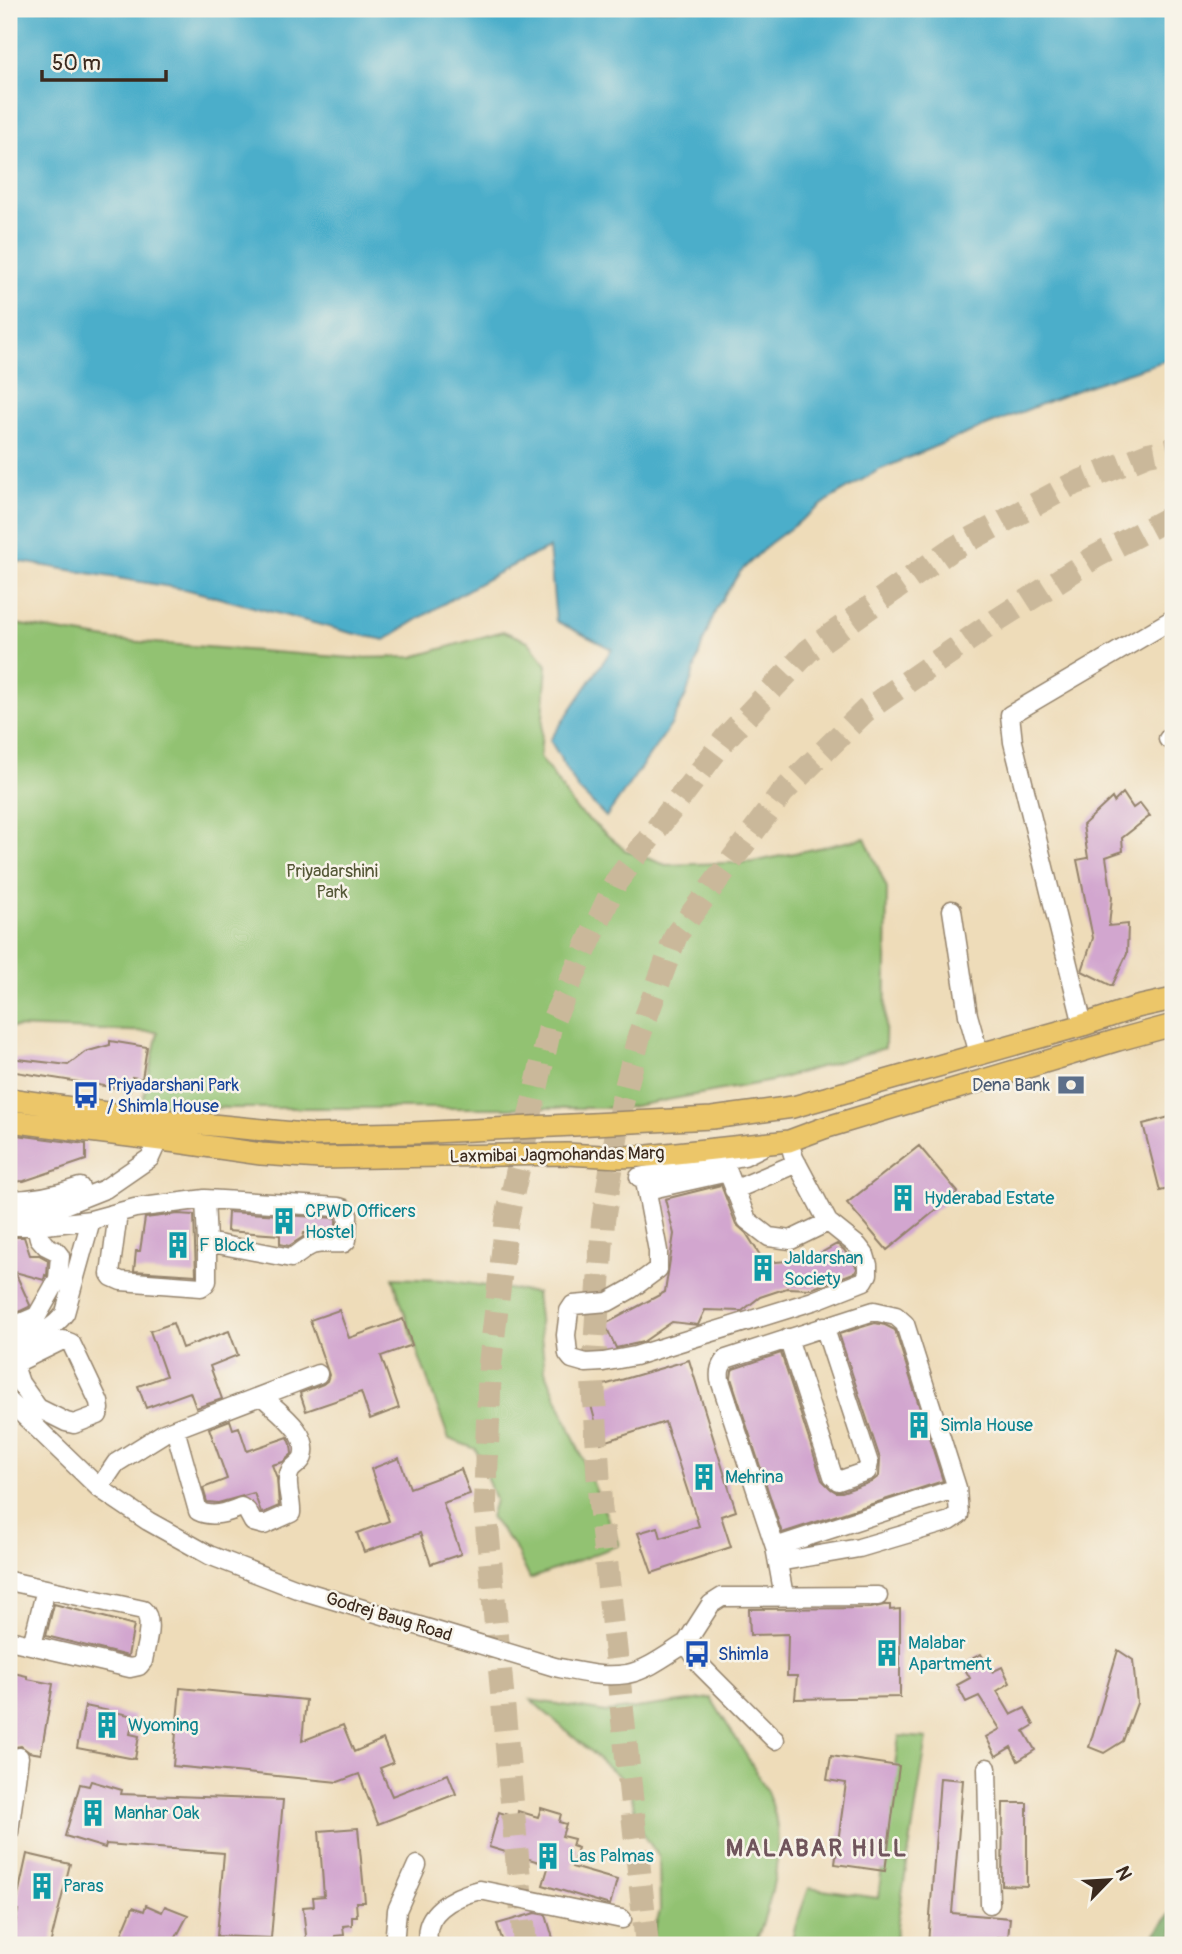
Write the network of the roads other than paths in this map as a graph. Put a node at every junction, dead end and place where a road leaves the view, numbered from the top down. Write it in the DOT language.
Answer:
graph roads {
  1 [pos="1173,619"];
  2 [pos="952,910"];
  3 [pos="1173,999"];
  4 [pos="1114,1015"];
  5 [pos="1083,1024"];
  6 [pos="1173,1025"];
  7 [pos="1118,1040"];
  8 [pos="1006,1046"];
  9 [pos="979,1054"];
  10 [pos="1014,1071"];
  11 [pos="9,1099"];
  12 [pos="9,1121"];
  13 [pos="157,1130"];
  14 [pos="779,1142"];
  15 [pos="797,1163"];
  16 [pos="643,1181"];
  17 [pos="734,1190"];
  18 [pos="205,1199"];
  19 [pos="9,1200"];
  20 [pos="60,1200"];
  21 [pos="9,1213"];
  22 [pos="118,1213"];
  23 [pos="92,1220"];
  24 [pos="828,1222"];
  25 [pos="9,1226"];
  26 [pos="36,1226"];
  27 [pos="207,1242"];
  28 [pos="9,1325"];
  29 [pos="824,1326"];
  30 [pos="788,1338"];
  31 [pos="10,1354"];
  32 [pos="318,1374"];
  33 [pos="262,1396"];
  34 [pos="9,1401"];
  35 [pos="175,1429"];
  36 [pos="99,1488"];
  37 [pos="957,1488"];
  38 [pos="776,1554"];
  39 [pos="9,1581"];
  40 [pos="46,1589"];
  41 [pos="784,1596"];
  42 [pos="878,1596"];
  43 [pos="9,1640"];
  44 [pos="686,1643"];
  45 [pos="32,1645"];
  46 [pos="775,1740"];
  47 [pos="19,1757"];
  48 [pos="987,1768"];
  49 [pos="9,1832"];
  50 [pos="418,1865"];
  51 [pos="990,1904"];
  52 [pos="622,1919"];
  53 [pos="394,1945"];
  54 [pos="428,1945"];
  1 -- 5 [label="street"];
  2 -- 9 [label="street"];
  3 -- 4 [label="main road, Laxmibai Jagmohandas Marg"];
  4 -- 5 [label="main road, Laxmibai Jagmohandas Marg"];
  4 -- 7 [label="street"];
  5 -- 8 [label="main road, Laxmibai Jagmohandas Marg"];
  6 -- 7 [label="main road, Laxmibai Jagmohandas Marg"];
  7 -- 10 [label="main road, Laxmibai Jagmohandas Marg"];
  8 -- 9 [label="main road, Laxmibai Jagmohandas Marg"];
  8 -- 10 [label="main road"];
  9 -- 13 [label="main road, Laxmibai Jagmohandas Marg"];
  10 -- 14 [label="main road, Laxmibai Jagmohandas Marg"];
  11 -- 13 [label="main road, Laxmibai Jagmohandas Marg"];
  12 -- 13 [label="main road, Laxmibai Jagmohandas Marg"];
  13 -- 14 [label="main road, Laxmibai Jagmohandas Marg"];
  13 -- 20 [label="street"];
  14 -- 15 [label="street"];
  14 -- 16 [label="street"];
  15 -- 17 [label="street"];
  15 -- 24 [label="street"];
  16 -- 17 [label="street"];
  16 -- 24 [label="street"];
  17 -- 24 [label="street"];
  18 -- 22 [label="street"];
  18 -- 27 [label="street"];
  18 -- 27 [label="street"];
  19 -- 20 [label="street"];
  20 -- 21 [label="street"];
  22 -- 23 [label="street"];
  22 -- 27 [label="street"];
  23 -- 26 [label="street"];
  23 -- 31 [label="street"];
  25 -- 26 [label="street"];
  26 -- 28 [label="street"];
  29 -- 30 [label="street"];
  29 -- 30 [label="street"];
  29 -- 37 [label="street"];
  30 -- 38 [label="street"];
  31 -- 31 [label="street"];
  32 -- 33 [label="street"];
  33 -- 35 [label="street"];
  33 -- 35 [label="street"];
  34 -- 36 [label="street, Godrej Baug Road"];
  35 -- 36 [label="street"];
  36 -- 44 [label="street, Godrej Baug Road"];
  37 -- 38 [label="street"];
  37 -- 38 [label="street"];
  38 -- 41 [label="street"];
  39 -- 40 [label="street"];
  40 -- 45 [label="street"];
  40 -- 45 [label="street"];
  41 -- 42 [label="street"];
  41 -- 44 [label="street"];
  43 -- 45 [label="street"];
  44 -- 46 [label="street"];
  47 -- 49 [label="street"];
  48 -- 51 [label="street"];
  50 -- 53 [label="street"];
  52 -- 54 [label="street"];
}
